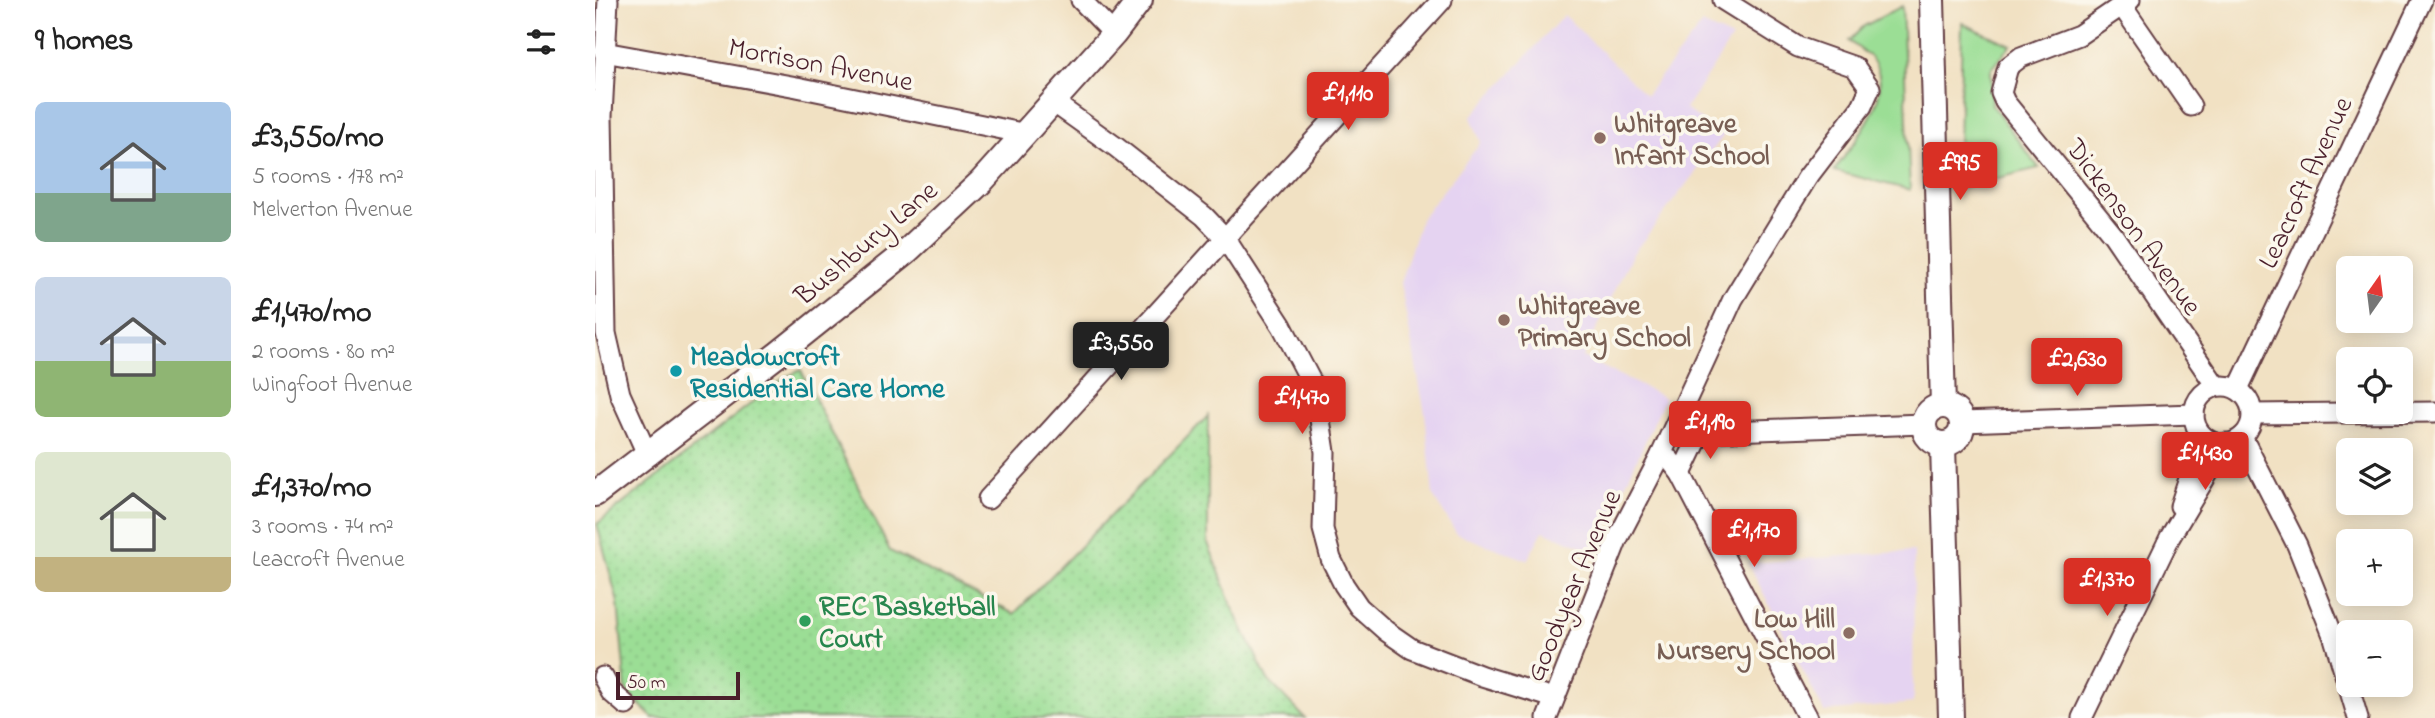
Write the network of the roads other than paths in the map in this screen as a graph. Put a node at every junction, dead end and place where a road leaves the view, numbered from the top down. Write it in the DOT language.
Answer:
graph roads {
  1 [pos="608,0"];
  2 [pos="1081,0"];
  3 [pos="1140,0"];
  4 [pos="1442,0"];
  5 [pos="1723,0"];
  6 [pos="1932,0"];
  7 [pos="2423,0"];
  8 [pos="2126,3"];
  9 [pos="1114,34"];
  10 [pos="604,52"];
  11 [pos="1053,102"];
  12 [pos="2191,106"];
  13 [pos="1025,134"];
  14 [pos="1225,238"];
  15 [pos="2216,386"];
  16 [pos="2238,389"];
  17 [pos="1943,405"];
  18 [pos="2435,412"];
  19 [pos="2194,414"];
  20 [pos="2252,414"];
  21 [pos="1962,422"];
  22 [pos="1924,424"];
  23 [pos="1676,425"];
  24 [pos="1701,432"];
  25 [pos="2203,436"];
  26 [pos="2234,440"];
  27 [pos="1943,446"];
  28 [pos="1661,455"];
  29 [pos="648,456"];
  30 [pos="1681,474"];
  31 [pos="595,494"];
  32 [pos="988,499"];
  33 [pos="2170,537"];
  34 [pos="1554,698"];
  35 [pos="1547,718"];
  36 [pos="1808,718"];
  37 [pos="1951,718"];
  38 [pos="2082,718"];
  39 [pos="2358,718"];
  1 -- 10 [label="street"];
  2 -- 9 [label="street"];
  3 -- 9 [label="street, Bushbury Lane"];
  4 -- 14 [label="street"];
  5 -- 23 [label="street, Goodyear Avenue"];
  6 -- 17 [label="street"];
  7 -- 16 [label="street, Leacroft Avenue"];
  8 -- 12 [label="street"];
  8 -- 15 [label="street, Dickenson Avenue"];
  9 -- 11 [label="street, Bushbury Lane"];
  10 -- 13 [label="street, Morrison Avenue"];
  10 -- 29 [label="street"];
  11 -- 13 [label="street, Bushbury Lane"];
  11 -- 14 [label="street"];
  13 -- 29 [label="street, Bushbury Lane"];
  14 -- 32 [label="street"];
  14 -- 34 [label="street"];
  15 -- 16 [label="street"];
  15 -- 19 [label="street"];
  16 -- 20 [label="street"];
  17 -- 21 [label="street"];
  17 -- 22 [label="street"];
  18 -- 20 [label="street"];
  19 -- 21 [label="street"];
  19 -- 25 [label="street"];
  20 -- 26 [label="street"];
  21 -- 27 [label="street"];
  22 -- 24 [label="street"];
  22 -- 27 [label="street"];
  23 -- 24 [label="street"];
  23 -- 28 [label="street, Goodyear Avenue"];
  24 -- 30 [label="street"];
  25 -- 26 [label="street"];
  25 -- 33 [label="street"];
  26 -- 33 [label="street"];
  26 -- 39 [label="street"];
  27 -- 37 [label="street"];
  28 -- 30 [label="street"];
  28 -- 34 [label="street, Goodyear Avenue"];
  29 -- 31 [label="street, Bushbury Lane"];
  30 -- 36 [label="street"];
  33 -- 38 [label="street"];
  34 -- 35 [label="street, Goodyear Avenue"];
}
